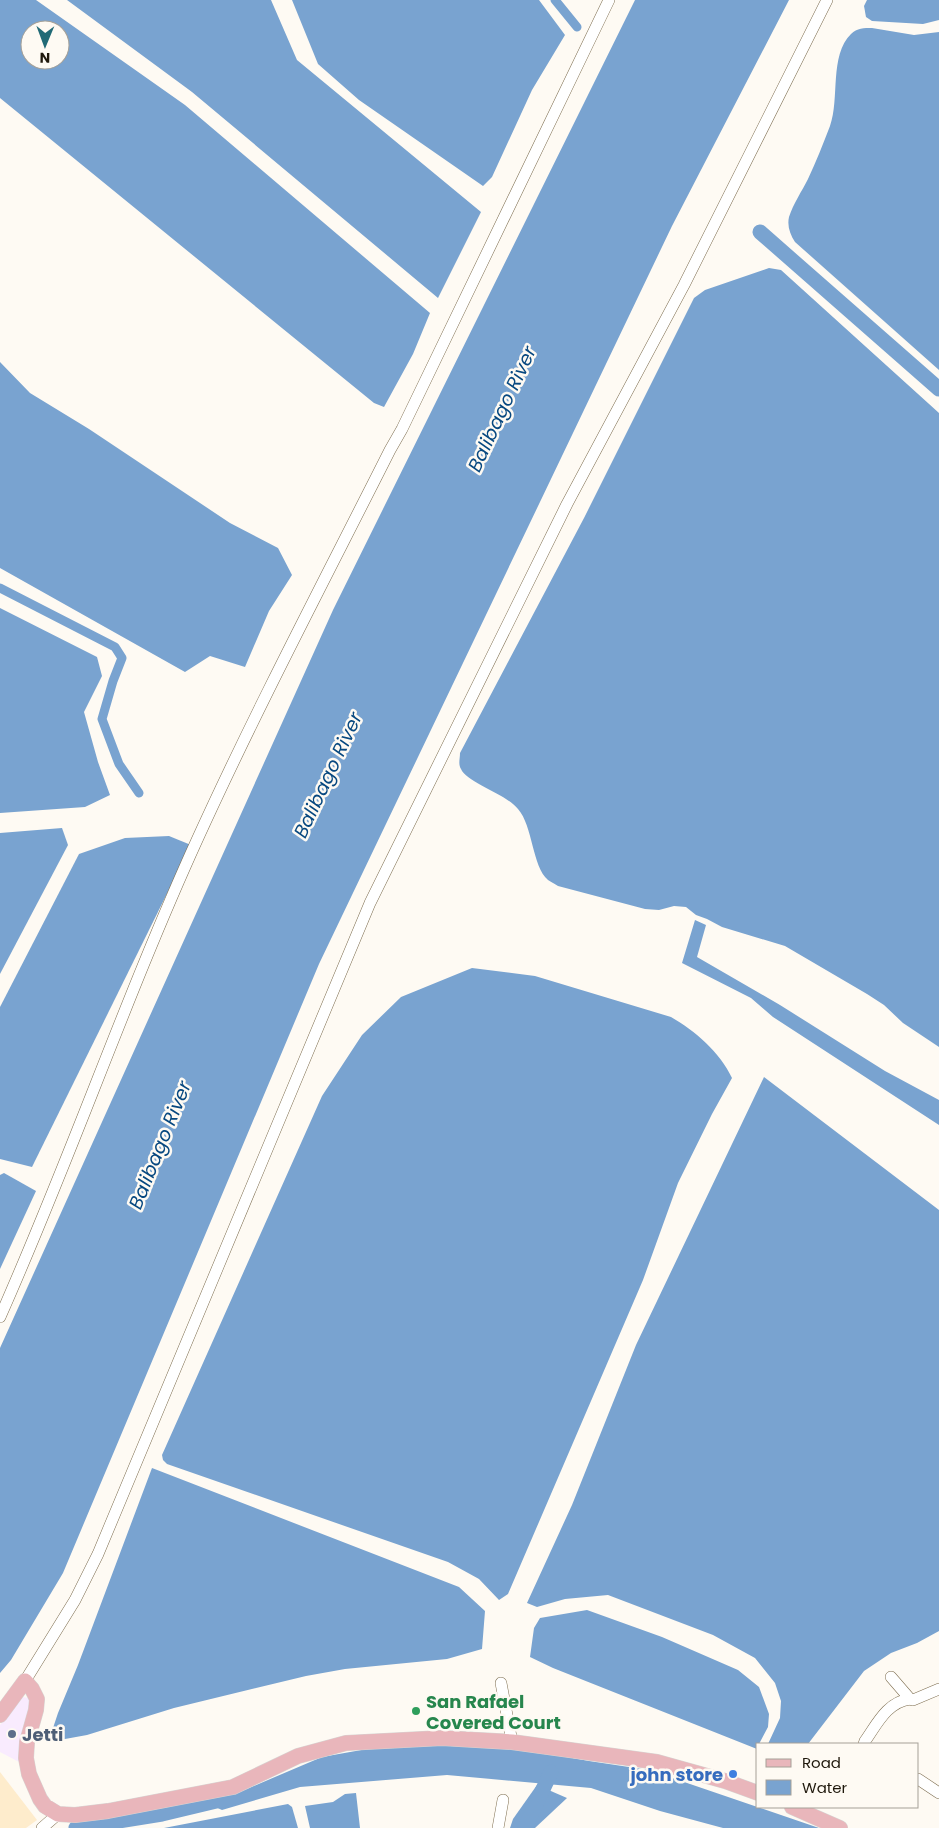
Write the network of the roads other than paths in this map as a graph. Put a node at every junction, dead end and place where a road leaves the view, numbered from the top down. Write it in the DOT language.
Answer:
graph roads {
  1 [pos="609,0"];
  2 [pos="827,0"];
  3 [pos="0,1317"];
  4 [pos="891,1677"];
  5 [pos="25,1682"];
  6 [pos="501,1683"];
  7 [pos="939,1689"];
  8 [pos="910,1699"];
  9 [pos="0,1715"];
  10 [pos="512,1742"];
  11 [pos="864,1743"];
  12 [pos="919,1780"];
  13 [pos="756,1792"];
  14 [pos="939,1792"];
  15 [pos="503,1800"];
  16 [pos="794,1808"];
  17 [pos="58,1814"];
  18 [pos="42,1828"];
  19 [pos="498,1828"];
  20 [pos="840,1828"];
  1 -- 3 [label="street"];
  2 -- 5 [label="street"];
  4 -- 8 [label="street"];
  5 -- 9 [label="main road"];
  5 -- 17 [label="main road"];
  6 -- 10 [label="street"];
  7 -- 8 [label="street"];
  8 -- 11 [label="street"];
  10 -- 13 [label="main road"];
  10 -- 17 [label="main road"];
  12 -- 14 [label="street"];
  15 -- 19 [label="street"];
  16 -- 20 [label="main road"];
  17 -- 18 [label="street"];
}
